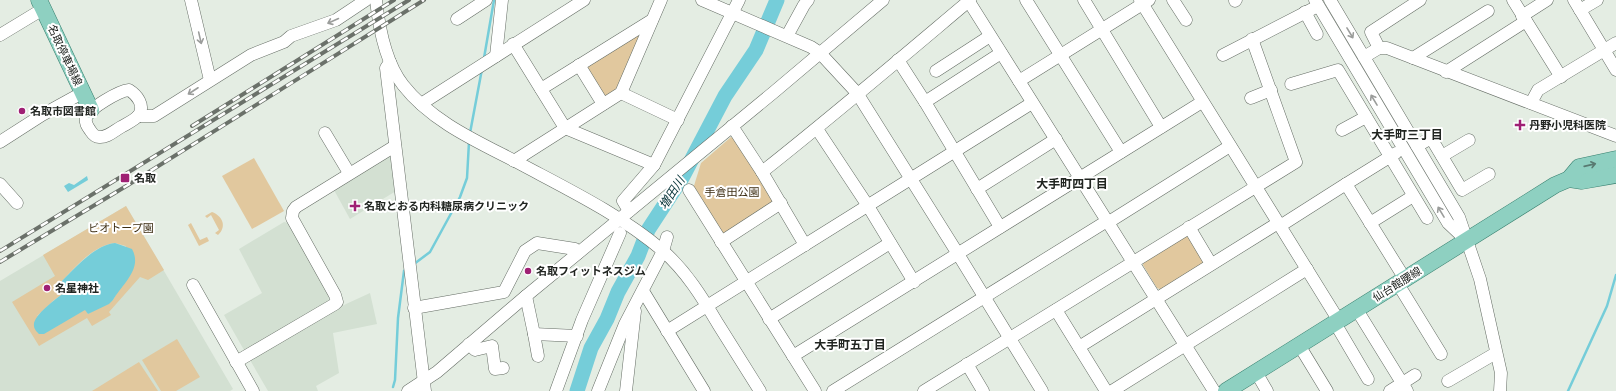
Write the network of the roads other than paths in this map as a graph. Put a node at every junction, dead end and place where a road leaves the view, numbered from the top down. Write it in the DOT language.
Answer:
graph roads {
  1 [pos="191,0"];
  2 [pos="366,0"];
  3 [pos="376,0"];
  4 [pos="486,0"];
  5 [pos="502,0"];
  6 [pos="584,0"];
  7 [pos="661,0"];
  8 [pos="702,0"];
  9 [pos="739,0"];
  10 [pos="808,0"];
  11 [pos="883,0"];
  12 [pos="969,0"];
  13 [pos="1026,0"];
  14 [pos="1084,0"];
  15 [pos="1173,0"];
  16 [pos="1330,0"];
  17 [pos="1420,0"];
  18 [pos="1513,0"];
  19 [pos="1547,0"];
  20 [pos="1597,0"];
  21 [pos="1144,1"];
  22 [pos="1316,3"];
  23 [pos="41,5"];
  24 [pos="1577,5"];
  25 [pos="1488,11"];
  26 [pos="1305,12"];
  27 [pos="734,14"];
  28 [pos="1524,18"];
  29 [pos="457,19"];
  30 [pos="652,20"];
  31 [pos="1186,20"];
  32 [pos="1102,29"];
  33 [pos="1317,34"];
  34 [pos="0,35"];
  35 [pos="787,36"];
  36 [pos="990,36"];
  37 [pos="1252,39"];
  38 [pos="1616,43"];
  39 [pos="513,44"];
  40 [pos="1378,48"];
  41 [pos="1604,50"];
  42 [pos="820,53"];
  43 [pos="1001,53"];
  44 [pos="1223,54"];
  45 [pos="1061,55"];
  46 [pos="1364,57"];
  47 [pos="493,58"];
  48 [pos="1413,58"];
  49 [pos="898,60"];
  50 [pos="390,62"];
  51 [pos="579,65"];
  52 [pos="1616,70"];
  53 [pos="936,71"];
  54 [pos="1446,72"];
  55 [pos="1561,77"];
  56 [pos="210,80"];
  57 [pos="1019,81"];
  58 [pos="1291,84"];
  59 [pos="541,89"];
  60 [pos="1271,90"];
  61 [pos="82,93"];
  62 [pos="621,93"];
  63 [pos="857,93"];
  64 [pos="1251,98"];
  65 [pos="925,102"];
  66 [pos="1202,102"];
  67 [pos="1531,102"];
  68 [pos="1032,103"];
  69 [pos="421,104"];
  70 [pos="603,104"];
  71 [pos="91,110"];
  72 [pos="138,116"];
  73 [pos="1366,117"];
  74 [pos="678,120"];
  75 [pos="732,126"];
  76 [pos="1161,127"];
  77 [pos="566,128"];
  78 [pos="817,129"];
  79 [pos="1342,130"];
  80 [pos="325,132"];
  81 [pos="1616,136"];
  82 [pos="1056,139"];
  83 [pos="1469,140"];
  84 [pos="0,142"];
  85 [pos="395,146"];
  86 [pos="1230,146"];
  87 [pos="1417,146"];
  88 [pos="1404,149"];
  89 [pos="955,151"];
  90 [pos="1121,152"];
  91 [pos="1390,156"];
  92 [pos="1442,156"];
  93 [pos="1616,159"];
  94 [pos="514,161"];
  95 [pos="654,165"];
  96 [pos="762,172"];
  97 [pos="349,174"];
  98 [pos="1489,174"];
  99 [pos="1616,175"];
  100 [pos="1080,177"];
  101 [pos="1569,179"];
  102 [pos="911,180"];
  103 [pos="0,184"];
  104 [pos="1346,184"];
  105 [pos="1256,186"];
  106 [pos="977,189"];
  107 [pos="689,190"];
  108 [pos="1410,198"];
  109 [pos="17,203"];
  110 [pos="781,204"];
  111 [pos="868,206"];
  112 [pos="633,208"];
  113 [pos="1427,218"];
  114 [pos="1106,221"];
  115 [pos="1370,223"];
  116 [pos="1279,224"];
  117 [pos="623,226"];
  118 [pos="1000,227"];
  119 [pos="1189,227"];
  120 [pos="606,230"];
  121 [pos="667,237"];
  122 [pos="1467,241"];
  123 [pos="721,242"];
  124 [pos="890,242"];
  125 [pos="805,245"];
  126 [pos="614,248"];
  127 [pos="661,249"];
  128 [pos="578,253"];
  129 [pos="958,254"];
  130 [pos="1132,262"];
  131 [pos="1211,264"];
  132 [pos="1307,269"];
  133 [pos="1401,281"];
  134 [pos="746,282"];
  135 [pos="914,282"];
  136 [pos="193,285"];
  137 [pos="643,291"];
  138 [pos="526,296"];
  139 [pos="984,298"];
  140 [pos="1155,299"];
  141 [pos="708,306"];
  142 [pos="414,308"];
  143 [pos="635,308"];
  144 [pos="1056,310"];
  145 [pos="1357,310"];
  146 [pos="769,319"];
  147 [pos="1337,322"];
  148 [pos="667,331"];
  149 [pos="534,334"];
  150 [pos="577,336"];
  151 [pos="1009,338"];
  152 [pos="469,344"];
  153 [pos="1300,345"];
  154 [pos="1185,346"];
  155 [pos="1079,347"];
  156 [pos="1496,353"];
  157 [pos="1441,354"];
  158 [pos="538,356"];
  159 [pos="793,356"];
  160 [pos="236,362"];
  161 [pos="967,364"];
  162 [pos="495,369"];
  163 [pos="1256,372"];
  164 [pos="1415,375"];
  165 [pos="1368,379"];
  166 [pos="1448,381"];
  167 [pos="424,386"];
  168 [pos="1405,387"];
  169 [pos="253,391"];
  170 [pos="408,391"];
  171 [pos="556,391"];
  172 [pos="598,391"];
  173 [pos="626,391"];
  174 [pos="703,391"];
  175 [pos="760,391"];
  176 [pos="815,391"];
  177 [pos="833,391"];
  178 [pos="924,391"];
  179 [pos="983,391"];
  180 [pos="1042,391"];
  181 [pos="1106,391"];
  182 [pos="1112,391"];
  183 [pos="1214,391"];
  184 [pos="1226,391"];
  185 [pos="1267,391"];
  186 [pos="1327,391"];
  187 [pos="1390,391"];
  188 [pos="1500,391"];
  1 -- 56 [label="street, one-way"];
  2 -- 56 [label="street, one-way"];
  3 -- 50 [label="street"];
  4 -- 29 [label="street"];
  5 -- 47 [label="street"];
  6 -- 39 [label="street"];
  7 -- 30 [label="street"];
  8 -- 27 [label="street"];
  9 -- 27 [label="street"];
  10 -- 35 [label="street"];
  11 -- 42 [label="street"];
  12 -- 36 [label="street"];
  12 -- 49 [label="street"];
  13 -- 45 [label="street"];
  14 -- 32 [label="street"];
  15 -- 31 [label="street"];
  16 -- 46 [label="street, one-way"];
  17 -- 40 [label="street"];
  18 -- 28 [label="street"];
  19 -- 28 [label="street"];
  20 -- 24 [label="street"];
  21 -- 32 [label="street"];
  21 -- 66 [label="street"];
  22 -- 26 [label="street"];
  88 -- 22 [label="street, one-way"];
  23 -- 34 [label="street"];
  23 -- 61 [label="main road, 名取停車場線"];
  24 -- 41 [label="street"];
  25 -- 48 [label="street"];
  26 -- 33 [label="street"];
  26 -- 37 [label="street"];
  27 -- 35 [label="street"];
  27 -- 74 [label="street"];
  28 -- 54 [label="street"];
  28 -- 55 [label="street"];
  30 -- 51 [label="street"];
  30 -- 62 [label="street"];
  32 -- 45 [label="street"];
  32 -- 76 [label="street"];
  35 -- 42 [label="street"];
  36 -- 43 [label="street"];
  36 -- 53 [label="street"];
  37 -- 44 [label="street"];
  37 -- 60 [label="street"];
  38 -- 41 [label="street"];
  39 -- 47 [label="street"];
  39 -- 59 [label="street"];
  40 -- 46 [label="street"];
  40 -- 48 [label="street"];
  41 -- 52 [label="street"];
  41 -- 55 [label="street"];
  42 -- 63 [label="street"];
  42 -- 75 [label="street"];
  43 -- 57 [label="street"];
  43 -- 65 [label="street"];
  45 -- 57 [label="street"];
  45 -- 90 [label="street"];
  46 -- 87 [label="street"];
  47 -- 69 [label="street"];
  48 -- 54 [label="street"];
  49 -- 63 [label="street"];
  49 -- 65 [label="street"];
  50 -- 69 [label="street"];
  50 -- 85 [label="street"];
  51 -- 59 [label="street"];
  51 -- 70 [label="street"];
  54 -- 67 [label="street"];
  55 -- 67 [label="street"];
  56 -- 72 [label="street, one-way"];
  57 -- 68 [label="street"];
  58 -- 73 [label="street"];
  59 -- 77 [label="street"];
  60 -- 64 [label="street"];
  60 -- 105 [label="street"];
  61 -- 71 [label="main road, 名取停車場線"];
  61 -- 84 [label="street"];
  62 -- 70 [label="street"];
  62 -- 74 [label="street"];
  63 -- 78 [label="street"];
  63 -- 102 [label="street"];
  65 -- 89 [label="street"];
  66 -- 76 [label="street"];
  66 -- 86 [label="street"];
  67 -- 81 [label="street"];
  68 -- 82 [label="street"];
  68 -- 89 [label="street"];
  69 -- 94 [label="street"];
  70 -- 77 [label="street"];
  71 -- 72 [label="street"];
  71 -- 72 [label="street"];
  73 -- 79 [label="street"];
  73 -- 91 [label="street"];
  74 -- 95 [label="street"];
  75 -- 96 [label="street"];
  75 -- 112 [label="street"];
  76 -- 90 [label="street"];
  77 -- 94 [label="street"];
  77 -- 95 [label="street"];
  78 -- 96 [label="street"];
  78 -- 111 [label="street"];
  80 -- 97 [label="street"];
  82 -- 100 [label="street"];
  82 -- 106 [label="street"];
  83 -- 92 [label="street"];
  85 -- 97 [label="street"];
  85 -- 142 [label="street"];
  86 -- 105 [label="street"];
  86 -- 114 [label="street"];
  87 -- 92 [label="street"];
  87 -- 122 [label="street"];
  88 -- 91 [label="street"];
  122 -- 88 [label="street, one-way"];
  89 -- 102 [label="street"];
  89 -- 106 [label="street"];
  90 -- 100 [label="street"];
  91 -- 104 [label="street"];
  91 -- 113 [label="street"];
  92 -- 98 [label="street"];
  101 -- 93 [label="main road, 仙台館腰線, one-way"];
  94 -- 117 [label="street"];
  95 -- 112 [label="street"];
  96 -- 110 [label="street"];
  97 -- 160 [label="street"];
  99 -- 101 [label="main road, 仙台館腰線"];
  100 -- 114 [label="street"];
  100 -- 118 [label="street"];
  101 -- 122 [label="main road, 仙台館腰線"];
  102 -- 111 [label="street"];
  102 -- 129 [label="street"];
  103 -- 109 [label="street"];
  104 -- 115 [label="street"];
  104 -- 116 [label="street"];
  105 -- 116 [label="street"];
  105 -- 119 [label="street"];
  106 -- 118 [label="street"];
  107 -- 123 [label="street"];
  108 -- 115 [label="street"];
  110 -- 123 [label="street"];
  110 -- 125 [label="street"];
  111 -- 124 [label="street"];
  111 -- 125 [label="street"];
  112 -- 117 [label="street"];
  114 -- 130 [label="street"];
  114 -- 139 [label="street"];
  115 -- 133 [label="street"];
  116 -- 131 [label="street"];
  116 -- 132 [label="street"];
  117 -- 120 [label="street"];
  117 -- 126 [label="street"];
  117 -- 127 [label="street"];
  118 -- 129 [label="street"];
  119 -- 130 [label="street"];
  119 -- 131 [label="street"];
  120 -- 126 [label="street"];
  120 -- 128 [label="street"];
  121 -- 127 [label="street"];
  122 -- 133 [label="main road, 仙台館腰線"];
  122 -- 156 [label="street"];
  123 -- 134 [label="street"];
  124 -- 135 [label="street"];
  124 -- 146 [label="street"];
  125 -- 134 [label="street"];
  126 -- 150 [label="street"];
  127 -- 137 [label="street"];
  127 -- 141 [label="street"];
  128 -- 138 [label="street"];
  128 -- 142 [label="street"];
  129 -- 135 [label="street"];
  129 -- 139 [label="street"];
  130 -- 140 [label="street"];
  130 -- 144 [label="street"];
  131 -- 140 [label="street"];
  132 -- 147 [label="street"];
  132 -- 154 [label="street"];
  133 -- 145 [label="main road, 仙台館腰線"];
  133 -- 157 [label="street"];
  134 -- 141 [label="street"];
  134 -- 146 [label="street"];
  135 -- 159 [label="street"];
  136 -- 160 [label="street"];
  137 -- 143 [label="street"];
  137 -- 148 [label="street"];
  138 -- 149 [label="street"];
  138 -- 152 [label="street"];
  139 -- 151 [label="street"];
  139 -- 177 [label="street"];
  140 -- 154 [label="street"];
  140 -- 155 [label="street"];
  141 -- 148 [label="street"];
  141 -- 175 [label="street"];
  142 -- 167 [label="street"];
  143 -- 172 [label="street"];
  143 -- 173 [label="street"];
  144 -- 151 [label="street"];
  144 -- 155 [label="street"];
  145 -- 147 [label="main road, 仙台館腰線"];
  145 -- 168 [label="street"];
  146 -- 159 [label="street"];
  147 -- 153 [label="main road, 仙台館腰線"];
  147 -- 165 [label="street"];
  148 -- 174 [label="street"];
  149 -- 150 [label="street"];
  149 -- 158 [label="street"];
  150 -- 171 [label="street"];
  151 -- 161 [label="street"];
  151 -- 180 [label="street"];
  152 -- 162 [label="street"];
  152 -- 167 [label="street"];
  153 -- 163 [label="main road, 仙台館腰線"];
  153 -- 186 [label="street"];
  154 -- 182 [label="street"];
  154 -- 183 [label="street"];
  155 -- 181 [label="street"];
  156 -- 166 [label="street"];
  156 -- 188 [label="street"];
  159 -- 176 [label="street"];
  160 -- 169 [label="street"];
  161 -- 178 [label="street"];
  161 -- 179 [label="street"];
  163 -- 184 [label="main road, 仙台館腰線"];
  163 -- 185 [label="street"];
  164 -- 168 [label="street"];
  167 -- 170 [label="street"];
  168 -- 187 [label="street"];
}
